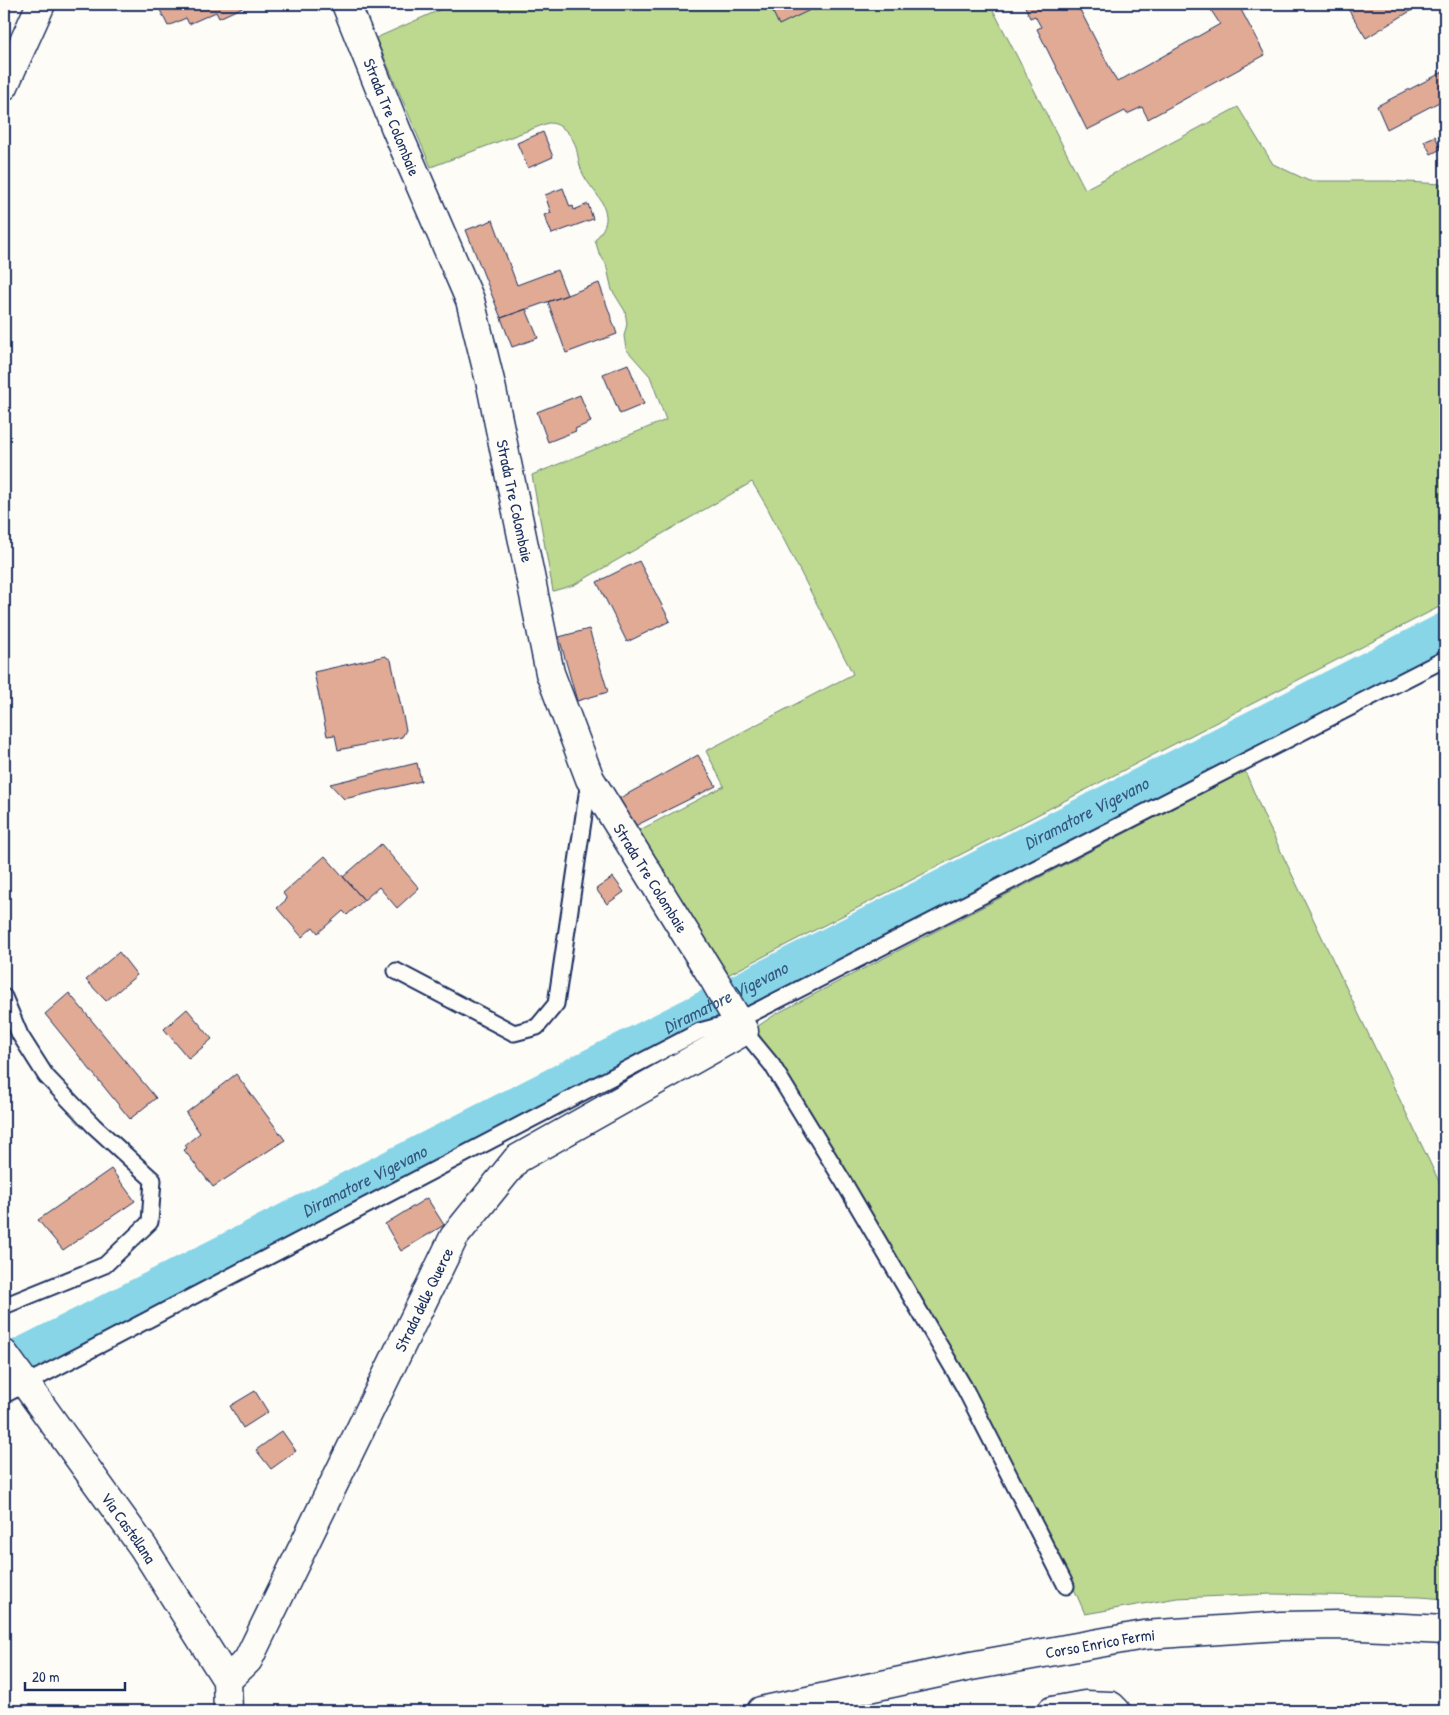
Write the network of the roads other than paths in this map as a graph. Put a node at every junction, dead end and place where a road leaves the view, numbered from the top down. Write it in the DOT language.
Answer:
graph roads {
  1 [pos="40,4"];
  2 [pos="346,4"];
  3 [pos="4,86"];
  4 [pos="1445,659"];
  5 [pos="590,779"];
  6 [pos="396,971"];
  7 [pos="4,997"];
  8 [pos="738,1022"];
  9 [pos="4,1306"];
  10 [pos="4,1354"];
  11 [pos="14,1390"];
  12 [pos="1066,1586"];
  13 [pos="1445,1630"];
  14 [pos="227,1680"];
  15 [pos="228,1711"];
  16 [pos="761,1711"];
  17 [pos="1052,1711"];
  18 [pos="1116,1711"];
  1 -- 3 [label="street"];
  2 -- 5 [label="street, Strada Tre Colombaie"];
  4 -- 8 [label="lane"];
  5 -- 6 [label="lane"];
  5 -- 8 [label="street, Strada Tre Colombaie"];
  7 -- 9 [label="lane"];
  8 -- 11 [label="lane"];
  8 -- 12 [label="lane"];
  8 -- 14 [label="street, Strada delle Querce"];
  10 -- 11 [label="street, Via Castellana"];
  11 -- 14 [label="street, Via Castellana"];
  13 -- 16 [label="street, Corso Enrico Fermi"];
  14 -- 15 [label="street"];
  17 -- 18 [label="street"];
}
